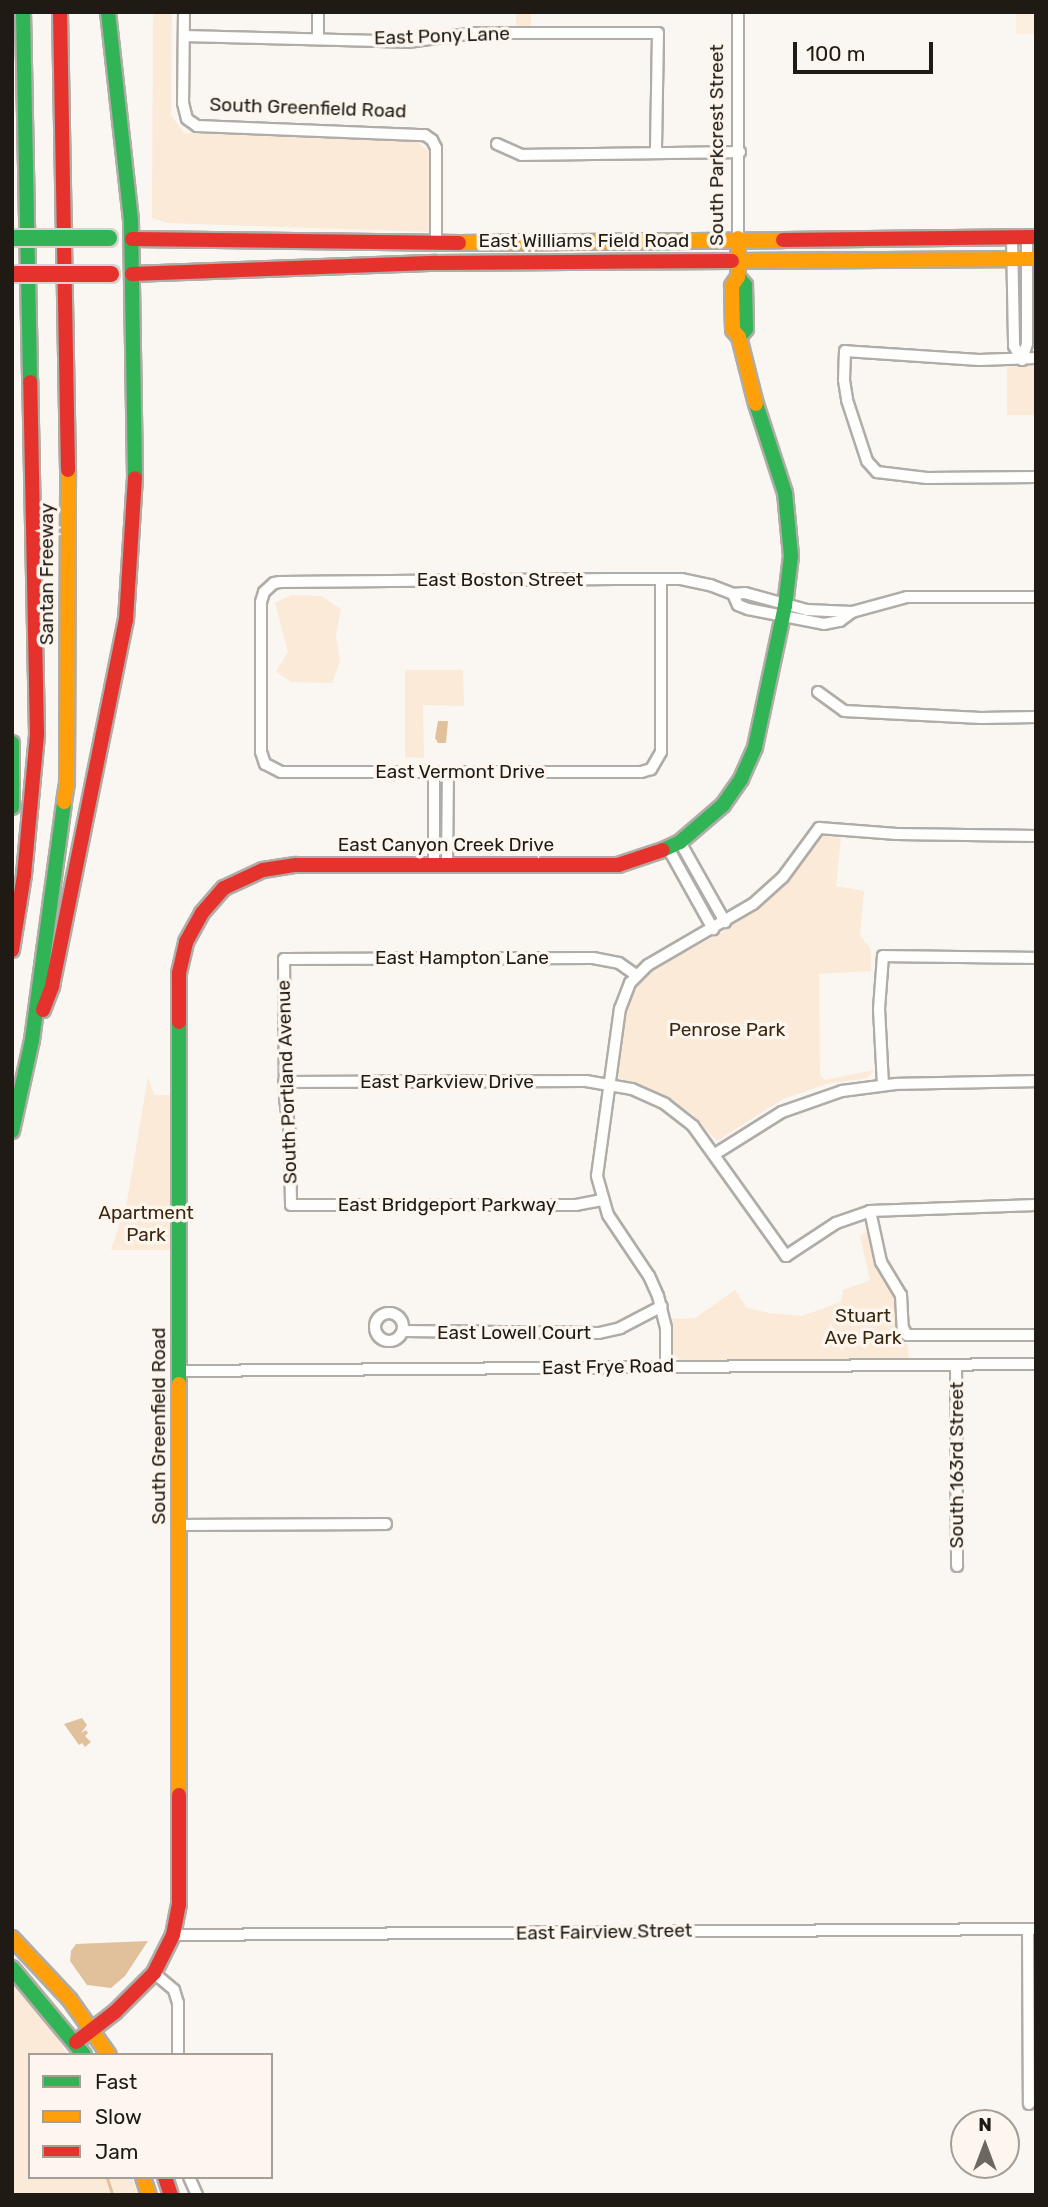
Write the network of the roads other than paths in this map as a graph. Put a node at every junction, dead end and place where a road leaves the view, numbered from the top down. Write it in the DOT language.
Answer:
graph roads {
  1 [pos="23,12"];
  2 [pos="60,12"];
  3 [pos="108,12"];
  4 [pos="184,12"];
  5 [pos="318,12"];
  6 [pos="738,12"];
  7 [pos="184,36"];
  8 [pos="318,37"];
  9 [pos="497,144"];
  10 [pos="740,152"];
  11 [pos="656,153"];
  12 [pos="109,237"];
  13 [pos="1025,237"];
  14 [pos="12,239"];
  15 [pos="132,239"];
  16 [pos="738,239"];
  17 [pos="436,243"];
  18 [pos="1024,259"];
  19 [pos="738,270"];
  20 [pos="12,274"];
  21 [pos="111,274"];
  22 [pos="132,274"];
  23 [pos="1036,358"];
  24 [pos="1022,359"];
  25 [pos="1036,477"];
  26 [pos="661,579"];
  27 [pos="1036,597"];
  28 [pos="784,612"];
  29 [pos="818,692"];
  30 [pos="1036,717"];
  31 [pos="12,743"];
  32 [pos="265,764"];
  33 [pos="434,772"];
  34 [pos="448,772"];
  35 [pos="12,807"];
  36 [pos="1036,835"];
  37 [pos="674,845"];
  38 [pos="441,866"];
  39 [pos="224,888"];
  40 [pos="725,922"];
  41 [pos="713,929"];
  42 [pos="12,950"];
  43 [pos="284,958"];
  44 [pos="1036,958"];
  45 [pos="636,975"];
  46 [pos="32,1040"];
  47 [pos="1036,1081"];
  48 [pos="284,1082"];
  49 [pos="609,1083"];
  50 [pos="883,1085"];
  51 [pos="12,1131"];
  52 [pos="715,1154"];
  53 [pos="602,1199"];
  54 [pos="291,1205"];
  55 [pos="1036,1205"];
  56 [pos="870,1212"];
  57 [pos="662,1306"];
  58 [pos="403,1331"];
  59 [pos="1036,1335"];
  60 [pos="956,1364"];
  61 [pos="1036,1364"];
  62 [pos="666,1367"];
  63 [pos="181,1371"];
  64 [pos="386,1524"];
  65 [pos="179,1525"];
  66 [pos="957,1566"];
  67 [pos="1032,1929"];
  68 [pos="173,1935"];
  69 [pos="12,1938"];
  70 [pos="12,1968"];
  71 [pos="154,1973"];
  72 [pos="93,2030"];
  73 [pos="80,2049"];
  74 [pos="108,2053"];
  75 [pos="178,2053"];
  76 [pos="1028,2104"];
  77 [pos="190,2179"];
  78 [pos="197,2195"];
  1 -- 42 [label="main road, Santan Freeway"];
  2 -- 46 [label="main road, Santan Freeway"];
  3 -- 15 [label="main road"];
  4 -- 7 [label="street, South Greenfield Road"];
  5 -- 8 [label="street"];
  6 -- 10 [label="street, South Parkcrest Street"];
  7 -- 8 [label="street, East Pony Lane"];
  7 -- 17 [label="street, South Greenfield Road"];
  8 -- 11 [label="street, East Pony Lane"];
  9 -- 11 [label="street"];
  10 -- 11 [label="street"];
  10 -- 16 [label="street, South Parkcrest Street"];
  12 -- 14 [label="main road, bridge"];
  13 -- 16 [label="main road, East Williams Field Road"];
  13 -- 18 [label="street"];
  13 -- 18 [label="street"];
  15 -- 17 [label="main road, East Williams Field Road"];
  15 -- 22 [label="main road"];
  16 -- 17 [label="main road, East Williams Field Road"];
  16 -- 19 [label="main road, South Parkcrest Street"];
  18 -- 19 [label="main road, East Williams Field Road"];
  18 -- 24 [label="street"];
  18 -- 24 [label="street"];
  19 -- 22 [label="main road, East Williams Field Road"];
  19 -- 28 [label="main road, South Parkcrest Street"];
  20 -- 21 [label="main road, bridge"];
  22 -- 46 [label="main road"];
  23 -- 24 [label="street"];
  24 -- 25 [label="street"];
  26 -- 28 [label="street, East Boston Street"];
  26 -- 32 [label="street, East Boston Street"];
  26 -- 34 [label="street, East Vermont Drive"];
  27 -- 28 [label="street, East Boston Street"];
  28 -- 37 [label="main road, South Parkcrest Street"];
  29 -- 30 [label="street"];
  31 -- 35 [label="main road"];
  32 -- 33 [label="street, East Vermont Drive"];
  33 -- 34 [label="street, East Vermont Drive"];
  33 -- 38 [label="street"];
  34 -- 38 [label="street"];
  36 -- 40 [label="street"];
  37 -- 38 [label="main road, East Canyon Creek Drive"];
  37 -- 40 [label="street"];
  37 -- 41 [label="street"];
  38 -- 39 [label="main road, East Canyon Creek Drive"];
  39 -- 63 [label="main road, South Greenfield Road"];
  40 -- 41 [label="street"];
  41 -- 45 [label="street"];
  43 -- 45 [label="street, East Hampton Lane"];
  43 -- 48 [label="street, South Portland Avenue"];
  44 -- 50 [label="street"];
  45 -- 49 [label="street"];
  46 -- 51 [label="main road, Santan Freeway"];
  47 -- 50 [label="street"];
  48 -- 49 [label="street, East Parkview Drive"];
  48 -- 54 [label="street, South Portland Avenue"];
  49 -- 52 [label="street, East Parkview Drive"];
  49 -- 53 [label="street"];
  50 -- 52 [label="street"];
  52 -- 56 [label="street, East Parkview Drive"];
  53 -- 54 [label="street, East Bridgeport Parkway"];
  53 -- 57 [label="street"];
  55 -- 56 [label="street"];
  56 -- 59 [label="street"];
  57 -- 58 [label="street, East Lowell Court"];
  57 -- 62 [label="street"];
  60 -- 61 [label="street, East Frye Road"];
  60 -- 62 [label="street, East Frye Road"];
  60 -- 66 [label="street, South 163rd Street"];
  62 -- 63 [label="street, East Frye Road"];
  63 -- 65 [label="main road, South Greenfield Road"];
  64 -- 65 [label="street"];
  65 -- 68 [label="main road, South Greenfield Road"];
  67 -- 68 [label="street, East Fairview Street"];
  67 -- 76 [label="street"];
  68 -- 71 [label="main road, South Greenfield Road"];
  69 -- 72 [label="main road"];
  70 -- 73 [label="main road"];
  71 -- 72 [label="main road, South Greenfield Road"];
  71 -- 75 [label="street"];
  72 -- 73 [label="main road, South Greenfield Road"];
  72 -- 74 [label="main road"];
  77 -- 78 [label="street"];
}
